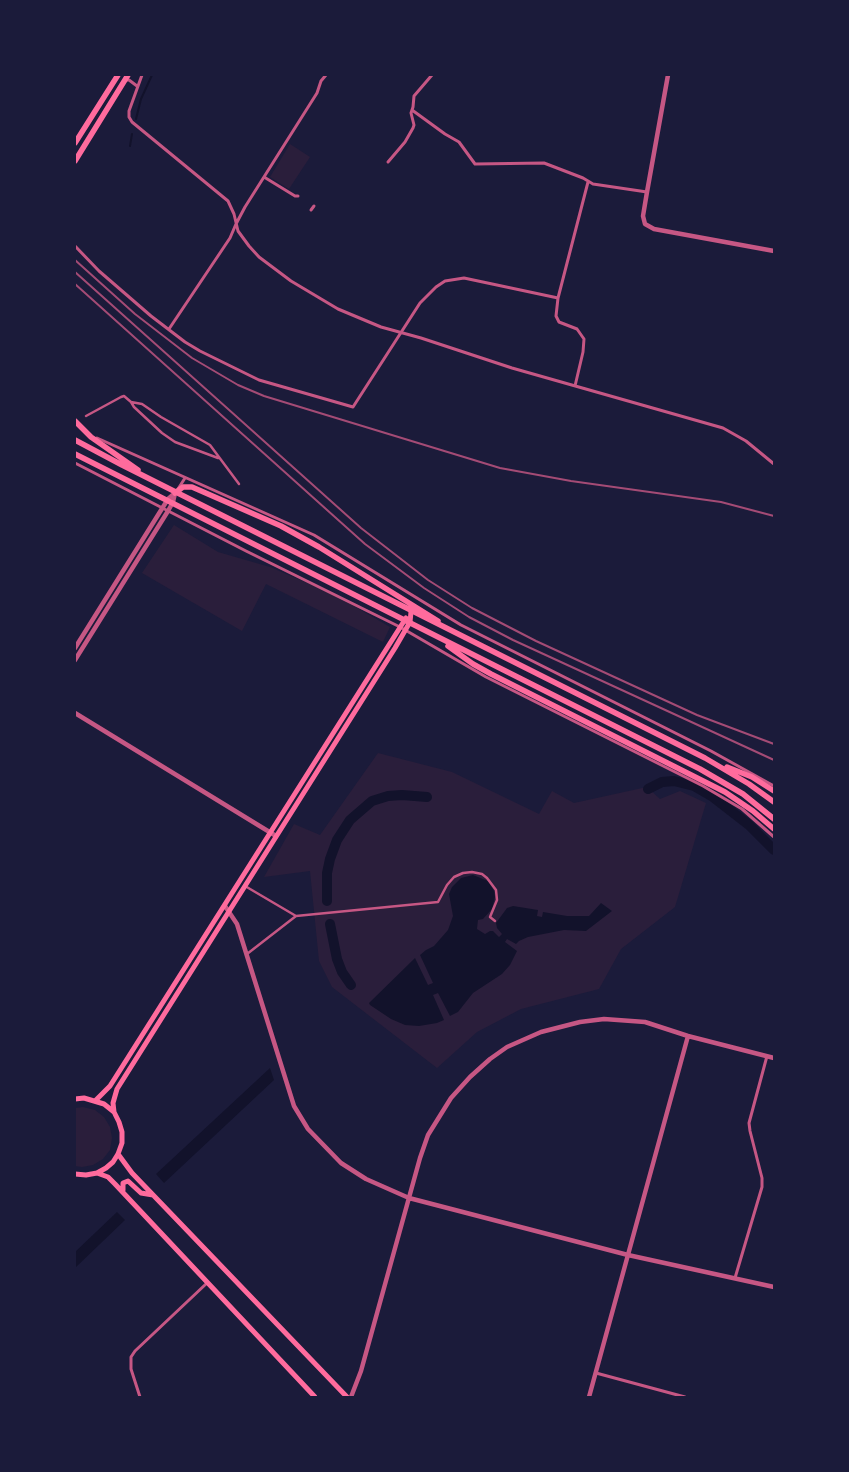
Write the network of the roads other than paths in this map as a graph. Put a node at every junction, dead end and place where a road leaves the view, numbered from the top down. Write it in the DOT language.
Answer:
graph roads {
  1 [pos="118,75"];
  2 [pos="142,75"];
  3 [pos="326,75"];
  4 [pos="432,75"];
  5 [pos="668,75"];
  6 [pos="126,78"];
  7 [pos="137,86"];
  8 [pos="412,110"];
  9 [pos="75,143"];
  10 [pos="75,161"];
  11 [pos="388,162"];
  12 [pos="264,177"];
  13 [pos="588,182"];
  14 [pos="647,192"];
  15 [pos="296,198"];
  16 [pos="314,206"];
  17 [pos="311,210"];
  18 [pos="236,224"];
  19 [pos="75,246"];
  20 [pos="774,251"];
  21 [pos="558,298"];
  22 [pos="169,329"];
  23 [pos="401,333"];
  24 [pos="575,386"];
  25 [pos="131,402"];
  26 [pos="86,416"];
  27 [pos="75,421"];
  28 [pos="75,426"];
  29 [pos="76,441"];
  30 [pos="75,452"];
  31 [pos="219,459"];
  32 [pos="75,463"];
  33 [pos="774,464"];
  34 [pos="185,478"];
  35 [pos="239,484"];
  36 [pos="168,488"];
  37 [pos="175,494"];
  38 [pos="170,501"];
  39 [pos="163,508"];
  40 [pos="168,511"];
  41 [pos="144,537"];
  42 [pos="149,541"];
  43 [pos="419,599"];
  44 [pos="411,612"];
  45 [pos="408,620"];
  46 [pos="402,629"];
  47 [pos="482,646"];
  48 [pos="75,648"];
  49 [pos="75,660"];
  50 [pos="75,713"];
  51 [pos="685,750"];
  52 [pos="660,760"];
  53 [pos="730,786"];
  54 [pos="774,786"];
  55 [pos="774,790"];
  56 [pos="774,804"];
  57 [pos="774,818"];
  58 [pos="774,829"];
  59 [pos="270,832"];
  60 [pos="276,836"];
  61 [pos="774,837"];
  62 [pos="245,886"];
  63 [pos="225,906"];
  64 [pos="229,911"];
  65 [pos="296,916"];
  66 [pos="495,921"];
  67 [pos="247,954"];
  68 [pos="688,1036"];
  69 [pos="768,1056"];
  70 [pos="774,1058"];
  71 [pos="75,1099"];
  72 [pos="96,1100"];
  73 [pos="114,1112"];
  74 [pos="118,1154"];
  75 [pos="97,1173"];
  76 [pos="76,1174"];
  77 [pos="125,1194"];
  78 [pos="154,1195"];
  79 [pos="409,1198"];
  80 [pos="628,1255"];
  81 [pos="735,1278"];
  82 [pos="207,1282"];
  83 [pos="774,1287"];
  84 [pos="596,1373"];
  85 [pos="140,1397"];
  86 [pos="315,1397"];
  87 [pos="349,1397"];
  88 [pos="589,1397"];
  89 [pos="684,1397"];
  1 -- 9 [label="main road"];
  2 -- 7 [label="street"];
  3 -- 12 [label="street"];
  4 -- 8 [label="street"];
  5 -- 14 [label="street"];
  6 -- 7 [label="street"];
  6 -- 10 [label="main road"];
  7 -- 18 [label="street"];
  8 -- 11 [label="street"];
  8 -- 13 [label="street"];
  12 -- 15 [label="street"];
  12 -- 18 [label="street"];
  13 -- 14 [label="street"];
  13 -- 21 [label="street"];
  14 -- 20 [label="street"];
  16 -- 17 [label="street"];
  18 -- 22 [label="street"];
  18 -- 23 [label="street"];
  19 -- 22 [label="street"];
  21 -- 23 [label="street"];
  21 -- 24 [label="street"];
  22 -- 23 [label="street"];
  23 -- 24 [label="street"];
  24 -- 33 [label="street"];
  25 -- 26 [label="street"];
  25 -- 31 [label="street"];
  25 -- 31 [label="street"];
  27 -- 36 [label="main road"];
  28 -- 34 [label="street"];
  29 -- 36 [label="main road"];
  29 -- 37 [label="main road"];
  30 -- 38 [label="main road"];
  30 -- 53 [label="main road"];
  31 -- 35 [label="street"];
  32 -- 39 [label="street"];
  34 -- 37 [label="street"];
  34 -- 43 [label="street"];
  36 -- 47 [label="main road"];
  37 -- 38 [label="street"];
  37 -- 44 [label="main road"];
  37 -- 47 [label="main road"];
  38 -- 39 [label="street"];
  38 -- 40 [label="street"];
  38 -- 45 [label="main road"];
  39 -- 40 [label="street"];
  39 -- 41 [label="street"];
  40 -- 42 [label="street"];
  40 -- 46 [label="street"];
  41 -- 42 [label="street"];
  41 -- 48 [label="street"];
  42 -- 49 [label="street"];
  43 -- 44 [label="street"];
  43 -- 54 [label="street"];
  44 -- 45 [label="main road"];
  44 -- 51 [label="main road"];
  45 -- 46 [label="main road"];
  45 -- 52 [label="main road"];
  45 -- 57 [label="main road"];
  46 -- 59 [label="main road"];
  46 -- 60 [label="main road"];
  46 -- 61 [label="street"];
  47 -- 56 [label="main road"];
  50 -- 59 [label="street"];
  51 -- 55 [label="main road"];
  51 -- 56 [label="main road"];
  52 -- 53 [label="main road"];
  52 -- 58 [label="main road"];
  53 -- 57 [label="main road"];
  59 -- 60 [label="street"];
  59 -- 63 [label="main road"];
  60 -- 62 [label="main road"];
  62 -- 64 [label="main road"];
  62 -- 65 [label="street"];
  63 -- 64 [label="street"];
  63 -- 72 [label="main road"];
  64 -- 67 [label="street"];
  64 -- 73 [label="main road"];
  65 -- 66 [label="street"];
  65 -- 67 [label="street"];
  67 -- 79 [label="street"];
  68 -- 69 [label="street"];
  68 -- 79 [label="street"];
  68 -- 80 [label="street"];
  69 -- 70 [label="street"];
  69 -- 81 [label="street"];
  71 -- 72 [label="main road"];
  72 -- 73 [label="main road"];
  73 -- 74 [label="main road"];
  74 -- 75 [label="main road"];
  74 -- 78 [label="main road"];
  75 -- 76 [label="main road"];
  75 -- 77 [label="main road"];
  77 -- 78 [label="main road"];
  77 -- 82 [label="main road"];
  78 -- 87 [label="main road"];
  79 -- 80 [label="street"];
  79 -- 87 [label="street"];
  80 -- 81 [label="street"];
  80 -- 84 [label="street"];
  81 -- 83 [label="street"];
  82 -- 85 [label="street"];
  82 -- 86 [label="main road"];
  84 -- 88 [label="street"];
  84 -- 89 [label="street"];
}
